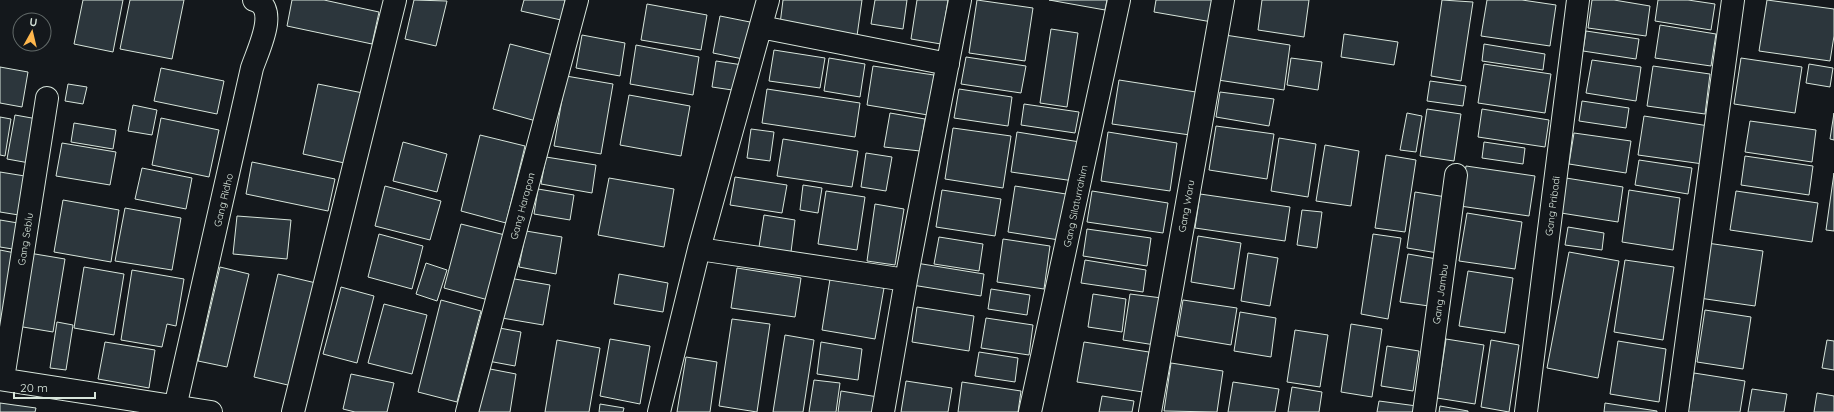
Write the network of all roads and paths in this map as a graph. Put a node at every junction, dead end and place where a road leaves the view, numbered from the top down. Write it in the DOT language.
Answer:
graph roads {
  1 [pos="254,0"];
  2 [pos="395,0"];
  3 [pos="577,0"];
  4 [pos="768,0"];
  5 [pos="960,0"];
  6 [pos="1119,0"];
  7 [pos="1223,0"];
  8 [pos="1578,0"];
  9 [pos="1733,0"];
  10 [pos="760,27"];
  11 [pos="948,64"];
  12 [pos="47,98"];
  13 [pos="1456,175"];
  14 [pos="699,249"];
  15 [pos="906,280"];
  16 [pos="1,379"];
  17 [pos="175,409"];
  18 [pos="211,412"];
  19 [pos="293,412"];
  20 [pos="467,412"];
  21 [pos="659,412"];
  22 [pos="883,412"];
  23 [pos="1030,412"];
  24 [pos="1150,412"];
  25 [pos="1424,412"];
  26 [pos="1526,412"];
  27 [pos="1677,412"];
  1 -- 17 [label="street, Gang Ridho"];
  2 -- 19 [label="street"];
  3 -- 20 [label="street, Gang Harapan"];
  4 -- 10 [label="street"];
  5 -- 11 [label="street"];
  6 -- 23 [label="street, Gang Silaturrahim"];
  7 -- 24 [label="street, Gang Waru"];
  8 -- 26 [label="street, Gang Pribadi"];
  9 -- 27 [label="street"];
  10 -- 11 [label="street"];
  10 -- 14 [label="street"];
  11 -- 15 [label="street"];
  12 -- 16 [label="street, Gang Seblu"];
  13 -- 25 [label="street, Gang Jambu"];
  14 -- 15 [label="street"];
  14 -- 21 [label="street"];
  15 -- 22 [label="street"];
  16 -- 17 [label="street"];
  17 -- 18 [label="street"];
}
